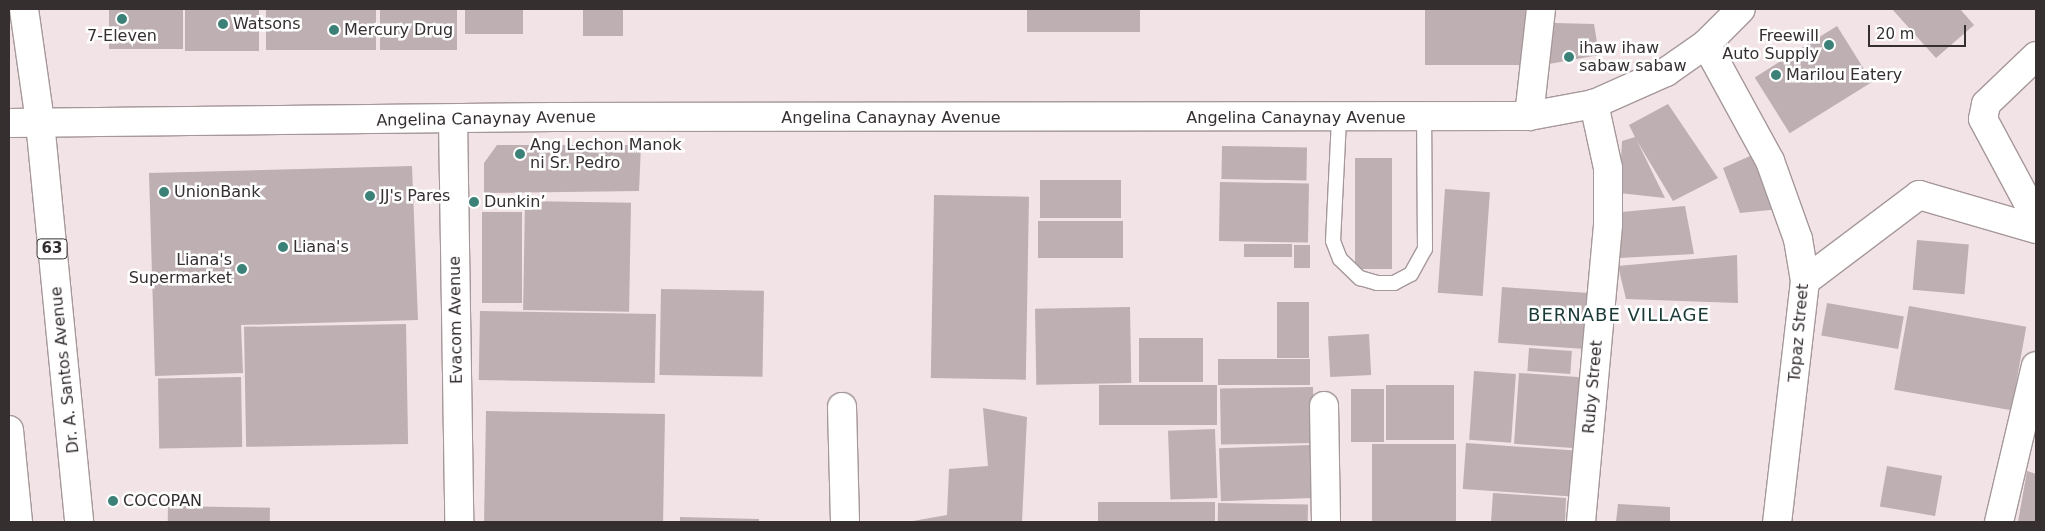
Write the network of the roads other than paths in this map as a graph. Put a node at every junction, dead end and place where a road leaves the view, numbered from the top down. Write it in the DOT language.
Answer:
graph roads {
  1 [pos="24,9"];
  2 [pos="1542,9"];
  3 [pos="1741,9"];
  4 [pos="1706,44"];
  5 [pos="2036,56"];
  6 [pos="1594,104"];
  7 [pos="1529,116"];
  8 [pos="1339,118"];
  9 [pos="453,119"];
  10 [pos="1424,119"];
  11 [pos="9,122"];
  12 [pos="40,122"];
  13 [pos="2036,218"];
  14 [pos="2036,229"];
  15 [pos="1805,281"];
  16 [pos="2036,366"];
  17 [pos="1324,406"];
  18 [pos="842,407"];
  19 [pos="9,430"];
  20 [pos="18,522"];
  21 [pos="79,522"];
  22 [pos="459,522"];
  23 [pos="845,522"];
  24 [pos="1326,522"];
  25 [pos="1581,522"];
  26 [pos="1777,522"];
  27 [pos="1999,522"];
  1 -- 12 [label="main road, Dr. A. Santos Avenue / 63"];
  2 -- 7 [label="main road"];
  3 -- 4 [label="main road, Angelina Canaynay Avenue"];
  4 -- 6 [label="main road, Angelina Canaynay Avenue"];
  4 -- 15 [label="main road, Topaz Street"];
  5 -- 13 [label="main road"];
  6 -- 7 [label="main road, Angelina Canaynay Avenue"];
  6 -- 25 [label="main road, Ruby Street"];
  7 -- 10 [label="main road, Angelina Canaynay Avenue"];
  8 -- 9 [label="main road, Angelina Canaynay Avenue"];
  8 -- 10 [label="main road, Angelina Canaynay Avenue"];
  8 -- 10 [label="lane"];
  9 -- 12 [label="main road, Angelina Canaynay Avenue"];
  9 -- 22 [label="main road, Evacom Avenue"];
  11 -- 12 [label="main road, Angelina Canaynay Avenue"];
  12 -- 21 [label="main road, Dr. A. Santos Avenue / 63"];
  14 -- 15 [label="main road"];
  15 -- 26 [label="main road, Topaz Street"];
  16 -- 27 [label="main road"];
  17 -- 24 [label="main road"];
  18 -- 23 [label="main road"];
  19 -- 20 [label="main road"];
}
